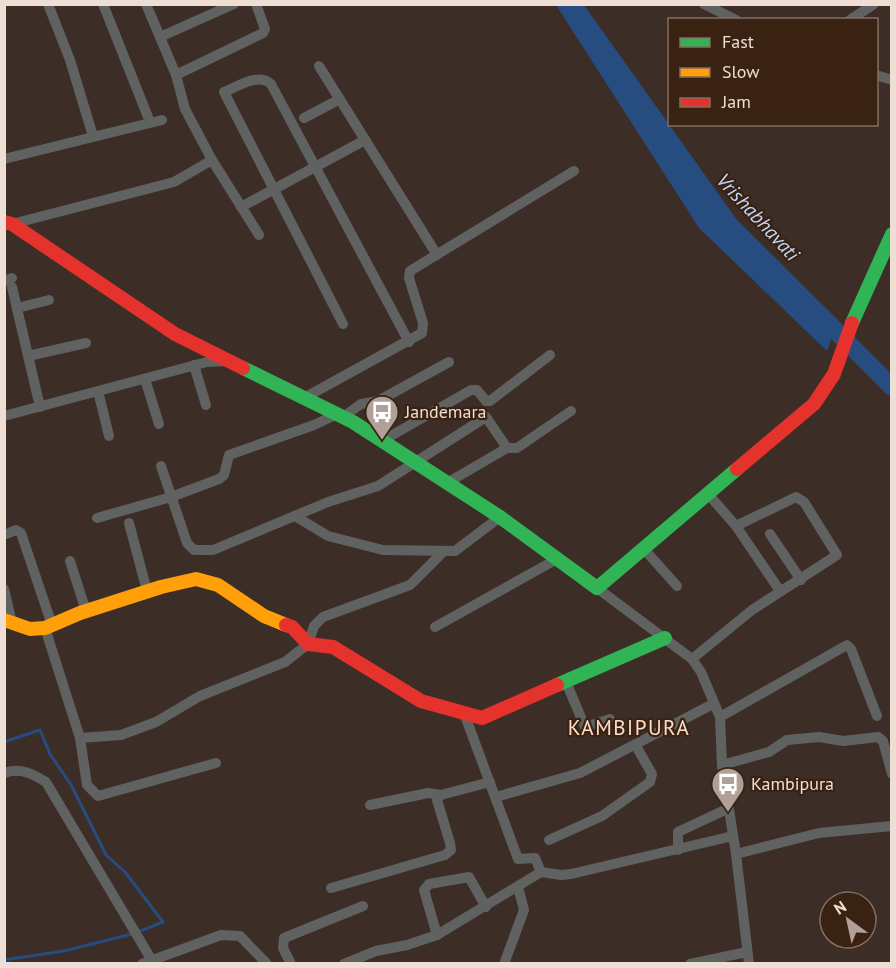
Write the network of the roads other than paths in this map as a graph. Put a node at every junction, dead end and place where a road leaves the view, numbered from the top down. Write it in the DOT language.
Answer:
graph roads {
  1 [pos="48,4"];
  2 [pos="103,4"];
  3 [pos="146,4"];
  4 [pos="234,4"];
  5 [pos="256,4"];
  6 [pos="704,4"];
  7 [pos="874,4"];
  8 [pos="732,18"];
  9 [pos="853,18"];
  10 [pos="160,37"];
  11 [pos="319,66"];
  12 [pos="176,75"];
  13 [pos="340,99"];
  14 [pos="304,118"];
  15 [pos="162,120"];
  16 [pos="150,122"];
  17 [pos="93,136"];
  18 [pos="365,140"];
  19 [pos="4,159"];
  20 [pos="212,160"];
  21 [pos="315,165"];
  22 [pos="574,171"];
  23 [pos="273,188"];
  24 [pos="241,207"];
  25 [pos="8,223"];
  26 [pos="891,234"];
  27 [pos="259,235"];
  28 [pos="436,255"];
  29 [pos="10,282"];
  30 [pos="49,300"];
  31 [pos="17,308"];
  32 [pos="343,324"];
  33 [pos="409,342"];
  34 [pos="86,343"];
  35 [pos="550,355"];
  36 [pos="28,356"];
  37 [pos="231,361"];
  38 [pos="449,362"];
  39 [pos="194,365"];
  40 [pos="145,379"];
  41 [pos="98,392"];
  42 [pos="304,398"];
  43 [pos="207,405"];
  44 [pos="40,407"];
  45 [pos="571,411"];
  46 [pos="340,415"];
  47 [pos="4,416"];
  48 [pos="159,424"];
  49 [pos="109,435"];
  50 [pos="382,441"];
  51 [pos="507,448"];
  52 [pos="415,462"];
  53 [pos="161,466"];
  54 [pos="447,483"];
  55 [pos="709,495"];
  56 [pos="171,497"];
  57 [pos="295,516"];
  58 [pos="500,517"];
  59 [pos="97,518"];
  60 [pos="129,523"];
  61 [pos="736,526"];
  62 [pos="770,534"];
  63 [pos="4,536"];
  64 [pos="644,549"];
  65 [pos="444,551"];
  66 [pos="557,559"];
  67 [pos="70,561"];
  68 [pos="801,580"];
  69 [pos="677,586"];
  70 [pos="597,588"];
  71 [pos="4,589"];
  72 [pos="147,591"];
  73 [pos="780,591"];
  74 [pos="86,610"];
  75 [pos="8,621"];
  76 [pos="49,626"];
  77 [pos="435,627"];
  78 [pos="665,638"];
  79 [pos="308,644"];
  80 [pos="692,659"];
  81 [pos="566,682"];
  82 [pos="713,704"];
  83 [pos="464,713"];
  84 [pos="877,716"];
  85 [pos="720,717"];
  86 [pos="610,719"];
  87 [pos="80,738"];
  88 [pos="636,746"];
  89 [pos="216,763"];
  90 [pos="722,765"];
  91 [pos="4,773"];
  92 [pos="891,774"];
  93 [pos="490,782"];
  94 [pos="441,795"];
  95 [pos="496,797"];
  96 [pos="370,805"];
  97 [pos="727,809"];
  98 [pos="891,826"];
  99 [pos="733,836"];
  100 [pos="549,840"];
  101 [pos="678,850"];
  102 [pos="736,854"];
  103 [pos="541,872"];
  104 [pos="518,887"];
  105 [pos="331,888"];
  106 [pos="363,906"];
  107 [pos="486,907"];
  108 [pos="437,936"];
  109 [pos="748,958"];
  110 [pos="150,962"];
  111 [pos="267,963"];
  112 [pos="291,963"];
  113 [pos="344,963"];
  114 [pos="504,963"];
  115 [pos="690,963"];
  1 -- 17 [label="street"];
  2 -- 16 [label="street"];
  3 -- 10 [label="street"];
  4 -- 10 [label="street"];
  5 -- 12 [label="street"];
  6 -- 8 [label="street"];
  7 -- 9 [label="street"];
  10 -- 12 [label="street"];
  11 -- 13 [label="street"];
  12 -- 20 [label="street"];
  13 -- 14 [label="street"];
  13 -- 18 [label="street"];
  15 -- 16 [label="street"];
  16 -- 17 [label="street"];
  17 -- 19 [label="street"];
  18 -- 21 [label="street"];
  18 -- 28 [label="street"];
  20 -- 24 [label="street"];
  20 -- 25 [label="street"];
  21 -- 23 [label="street"];
  21 -- 23 [label="street"];
  21 -- 33 [label="street"];
  22 -- 28 [label="street"];
  23 -- 24 [label="street"];
  23 -- 32 [label="street"];
  24 -- 27 [label="street"];
  25 -- 37 [label="street"];
  26 -- 55 [label="street"];
  28 -- 33 [label="street"];
  29 -- 31 [label="street"];
  30 -- 31 [label="street"];
  31 -- 36 [label="street"];
  33 -- 42 [label="street"];
  34 -- 36 [label="street"];
  35 -- 50 [label="street"];
  36 -- 44 [label="street"];
  37 -- 39 [label="street"];
  37 -- 42 [label="street"];
  38 -- 46 [label="street"];
  39 -- 40 [label="street"];
  39 -- 43 [label="street"];
  40 -- 41 [label="street"];
  40 -- 48 [label="street"];
  41 -- 44 [label="street"];
  41 -- 49 [label="street"];
  42 -- 46 [label="street"];
  44 -- 47 [label="street"];
  45 -- 51 [label="street"];
  46 -- 50 [label="street"];
  46 -- 56 [label="street"];
  50 -- 52 [label="street"];
  51 -- 52 [label="street"];
  51 -- 54 [label="street"];
  52 -- 54 [label="street"];
  52 -- 57 [label="street"];
  53 -- 56 [label="street"];
  54 -- 58 [label="street"];
  55 -- 61 [label="street"];
  55 -- 64 [label="street"];
  56 -- 57 [label="street"];
  56 -- 59 [label="street"];
  57 -- 65 [label="street"];
  58 -- 65 [label="street"];
  58 -- 66 [label="street"];
  60 -- 72 [label="street"];
  61 -- 68 [label="street"];
  61 -- 73 [label="street"];
  62 -- 68 [label="street"];
  63 -- 76 [label="street"];
  64 -- 69 [label="street"];
  64 -- 70 [label="street"];
  65 -- 79 [label="street"];
  66 -- 70 [label="street"];
  66 -- 77 [label="street"];
  67 -- 74 [label="street"];
  68 -- 73 [label="street"];
  70 -- 78 [label="street"];
  71 -- 75 [label="street"];
  72 -- 74 [label="street"];
  72 -- 79 [label="street"];
  73 -- 80 [label="street"];
  74 -- 76 [label="street"];
  75 -- 76 [label="street"];
  76 -- 87 [label="street"];
  78 -- 80 [label="street"];
  78 -- 81 [label="street"];
  79 -- 83 [label="street"];
  79 -- 87 [label="street"];
  80 -- 82 [label="street"];
  81 -- 83 [label="street"];
  81 -- 86 [label="street"];
  82 -- 85 [label="street"];
  82 -- 88 [label="street"];
  83 -- 93 [label="street"];
  84 -- 85 [label="street"];
  85 -- 90 [label="street"];
  87 -- 89 [label="street"];
  88 -- 95 [label="street"];
  88 -- 100 [label="street"];
  90 -- 92 [label="street"];
  90 -- 97 [label="street"];
  91 -- 110 [label="street"];
  93 -- 94 [label="street"];
  93 -- 95 [label="street"];
  94 -- 96 [label="street"];
  94 -- 105 [label="street"];
  95 -- 103 [label="street"];
  97 -- 99 [label="street"];
  97 -- 101 [label="street"];
  98 -- 102 [label="street"];
  99 -- 101 [label="street"];
  99 -- 102 [label="street"];
  101 -- 103 [label="street"];
  102 -- 109 [label="street"];
  103 -- 104 [label="street"];
  104 -- 107 [label="street"];
  104 -- 114 [label="street"];
  106 -- 112 [label="street"];
  107 -- 108 [label="street"];
  107 -- 108 [label="street"];
  108 -- 113 [label="street"];
  109 -- 115 [label="street"];
  110 -- 111 [label="street"];
}
